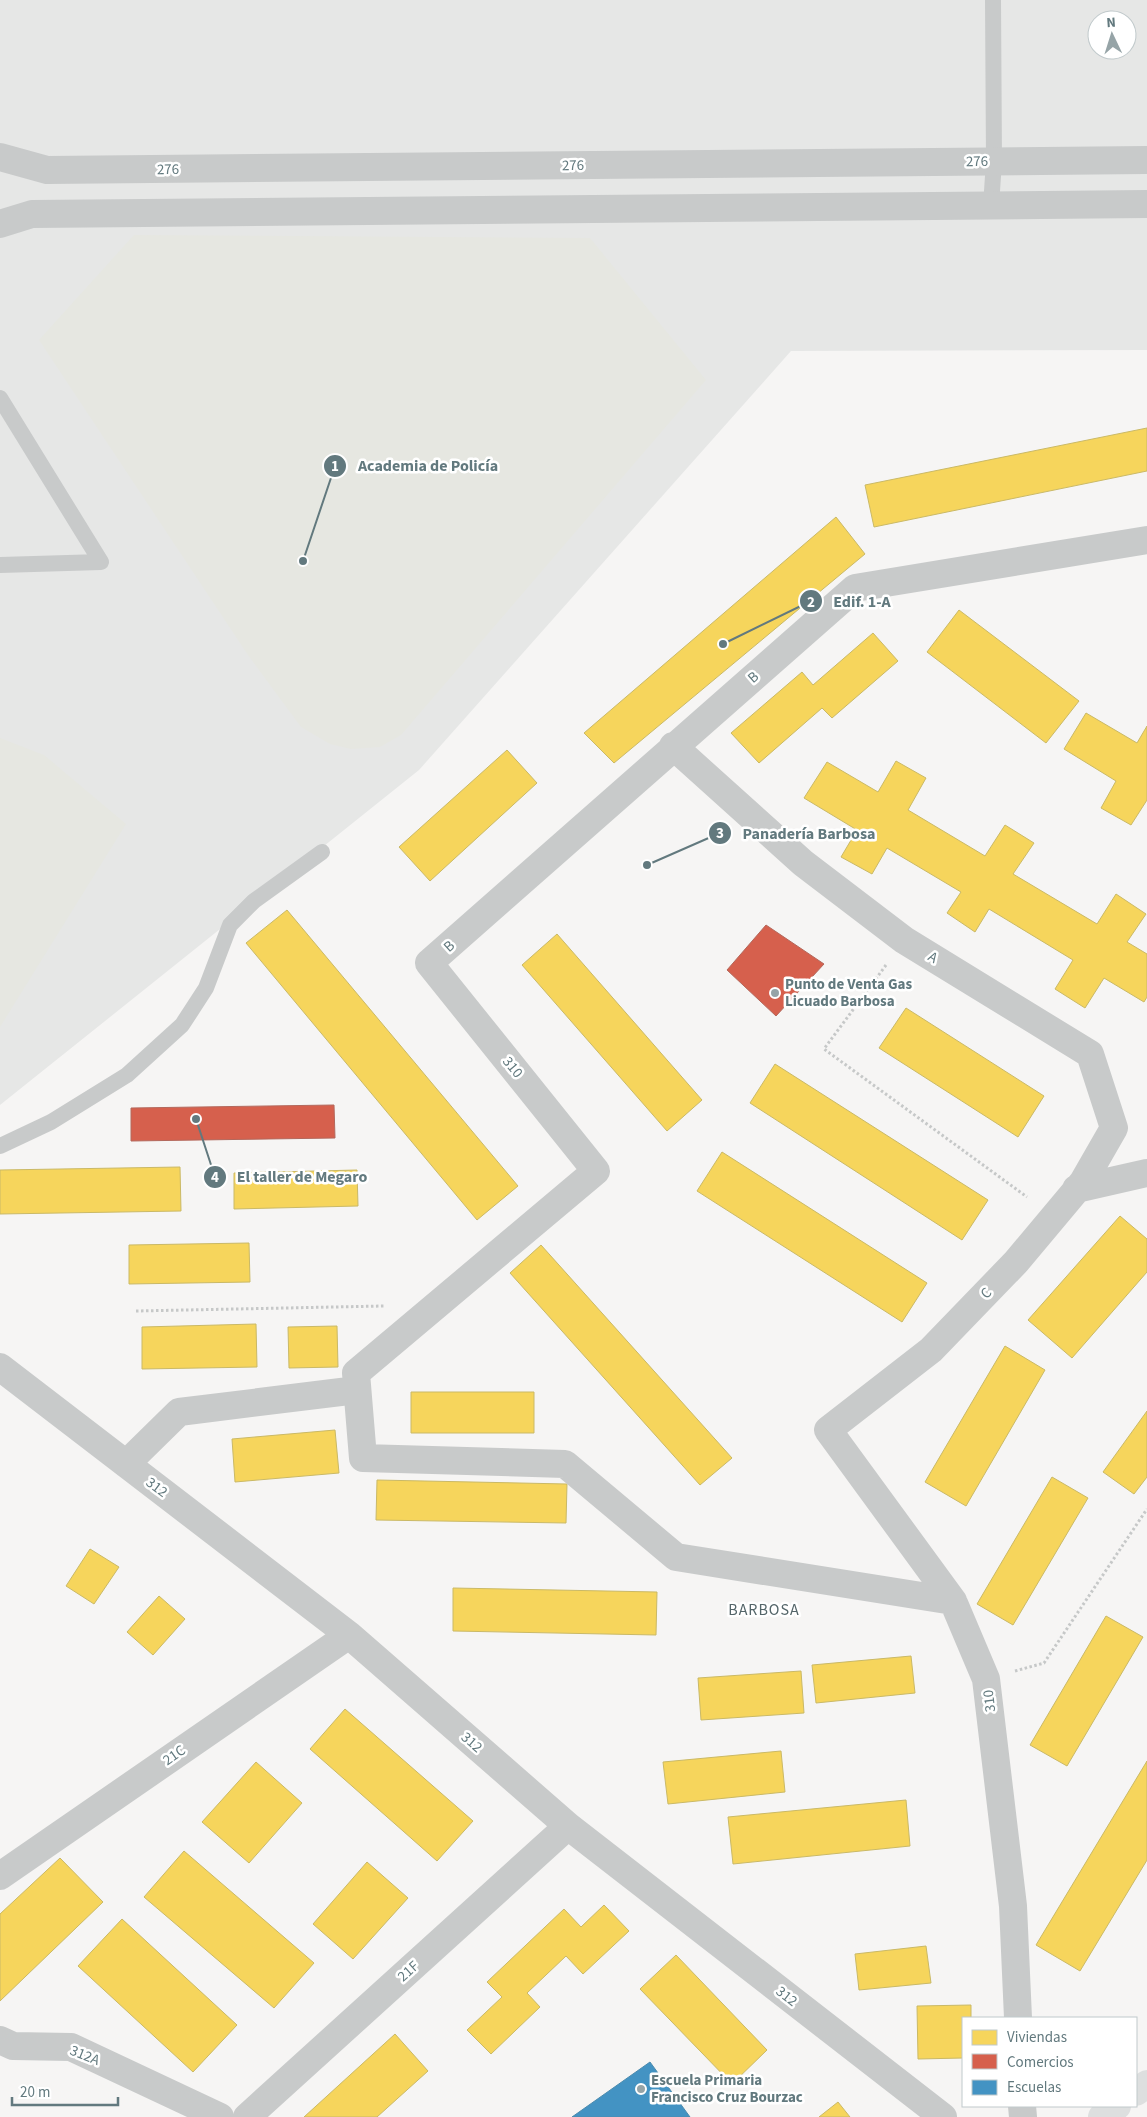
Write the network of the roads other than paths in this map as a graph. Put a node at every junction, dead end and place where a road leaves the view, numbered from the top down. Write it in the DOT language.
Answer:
graph roads {
  1 [pos="993,0"];
  2 [pos="0,157"];
  3 [pos="1147,160"];
  4 [pos="994,161"];
  5 [pos="1147,204"];
  6 [pos="991,206"];
  7 [pos="0,224"];
  8 [pos="0,398"];
  9 [pos="1147,540"];
  10 [pos="0,565"];
  11 [pos="673,746"];
  12 [pos="322,852"];
  13 [pos="429,963"];
  14 [pos="0,1146"];
  15 [pos="1147,1173"];
  16 [pos="1076,1189"];
  17 [pos="0,1367"];
  18 [pos="357,1390"];
  19 [pos="828,1430"];
  20 [pos="126,1464"];
  21 [pos="953,1601"];
  22 [pos="349,1634"];
  23 [pos="568,1826"];
  24 [pos="0,1876"];
  25 [pos="1018,2017"];
  26 [pos="0,2040"];
  27 [pos="1116,2107"];
  28 [pos="220,2117"];
  29 [pos="247,2117"];
  30 [pos="941,2117"];
  31 [pos="1102,2117"];
  1 -- 4 [label="lane"];
  2 -- 4 [label="street, 276"];
  3 -- 4 [label="street, 276"];
  4 -- 6 [label="lane"];
  5 -- 6 [label="street"];
  6 -- 7 [label="street"];
  8 -- 10 [label="lane"];
  9 -- 11 [label="street, B"];
  11 -- 13 [label="street, B"];
  11 -- 16 [label="street, A"];
  12 -- 14 [label="lane"];
  13 -- 18 [label="street, 310"];
  15 -- 16 [label="street"];
  16 -- 19 [label="street, C"];
  17 -- 20 [label="street, 312"];
  18 -- 20 [label="street"];
  18 -- 21 [label="street"];
  19 -- 21 [label="street, 310"];
  20 -- 22 [label="street, 312"];
  21 -- 25 [label="street, 310"];
  22 -- 23 [label="street, 312"];
  22 -- 24 [label="street, 21C"];
  23 -- 29 [label="street, 21F"];
  23 -- 30 [label="street, 312"];
  26 -- 28 [label="street, 312A"];
  27 -- 31 [label="street"];
}
